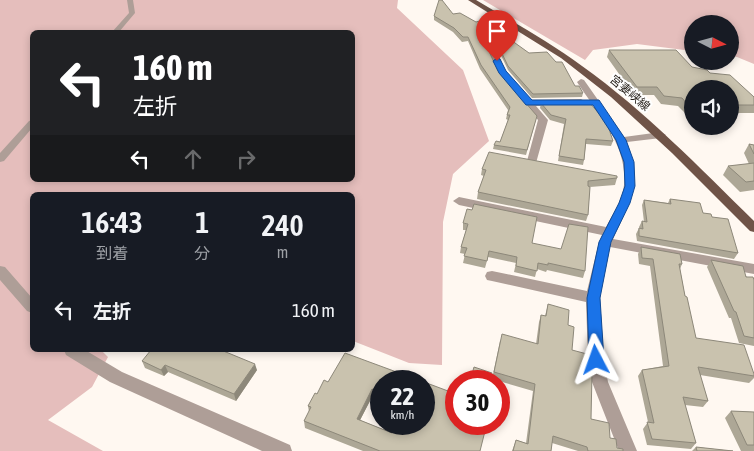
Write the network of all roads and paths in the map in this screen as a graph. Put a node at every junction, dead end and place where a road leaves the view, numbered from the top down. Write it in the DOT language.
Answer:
graph roads {
  1 [pos="130,0"];
  2 [pos="471,0"];
  3 [pos="116,30"];
  4 [pos="492,50"];
  5 [pos="581,82"];
  6 [pos="596,102"];
  7 [pos="529,103"];
  8 [pos="30,125"];
  9 [pos="662,135"];
  10 [pos="621,140"];
  11 [pos="0,159"];
  12 [pos="532,161"];
  13 [pos="459,201"];
  14 [pos="754,228"];
  15 [pos="606,237"];
  16 [pos="754,269"];
  17 [pos="0,272"];
  18 [pos="492,276"];
  19 [pos="593,298"];
  20 [pos="30,305"];
  21 [pos="75,352"];
  22 [pos="283,451"];
  23 [pos="628,451"];
  1 -- 3 [label="street"];
  2 -- 9 [label="main road, 宮妻峡線"];
  4 -- 7 [label="street"];
  5 -- 6 [label="street"];
  6 -- 7 [label="street"];
  6 -- 10 [label="street"];
  7 -- 12 [label="street"];
  8 -- 11 [label="street"];
  9 -- 10 [label="street"];
  9 -- 14 [label="main road, 宮妻峡線"];
  10 -- 15 [label="street"];
  13 -- 15 [label="street"];
  15 -- 16 [label="street"];
  15 -- 19 [label="street"];
  17 -- 20 [label="street"];
  18 -- 19 [label="street"];
  19 -- 23 [label="street"];
  21 -- 22 [label="street"];
}
